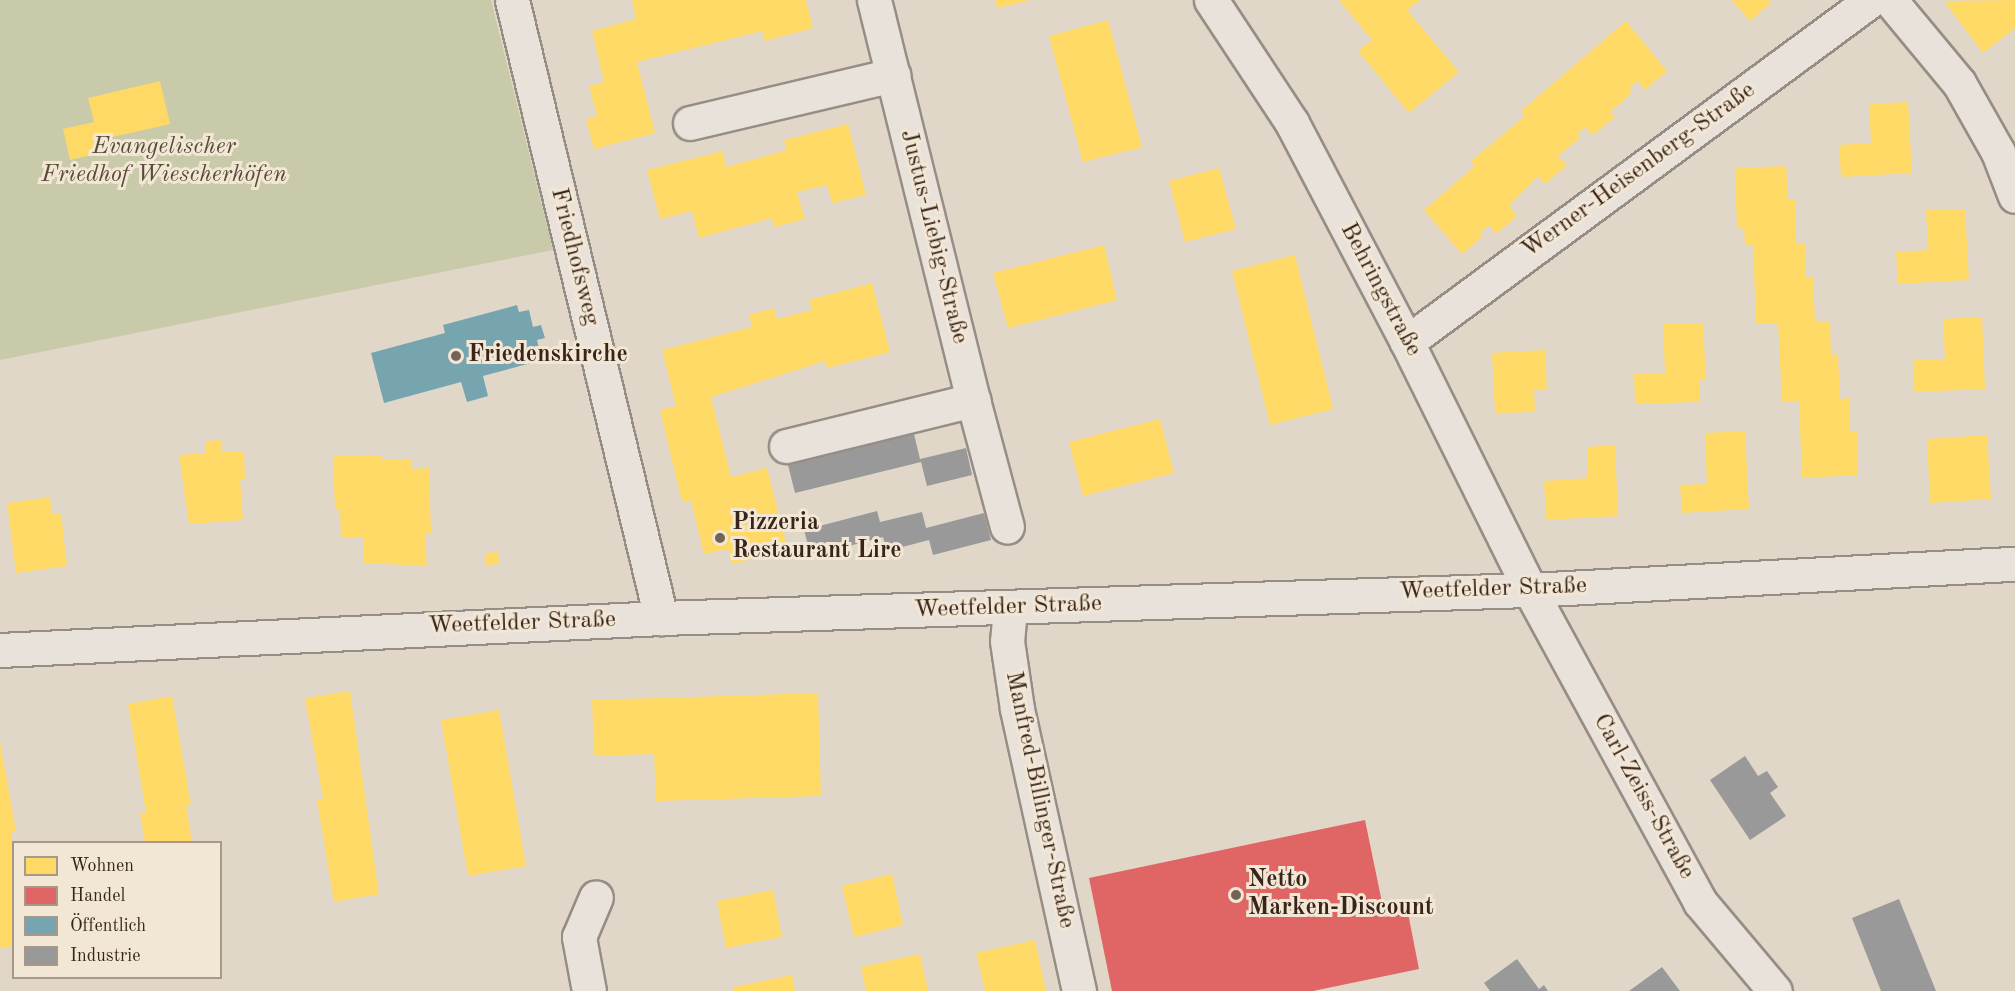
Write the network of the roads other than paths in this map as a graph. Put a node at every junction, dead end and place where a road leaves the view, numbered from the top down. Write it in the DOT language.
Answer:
graph roads {
  1 [pos="512,0"];
  2 [pos="874,0"];
  3 [pos="1211,0"];
  4 [pos="1871,0"];
  5 [pos="1890,0"];
  6 [pos="893,75"];
  7 [pos="690,123"];
  8 [pos="2015,196"];
  9 [pos="1407,342"];
  10 [pos="973,400"];
  11 [pos="786,446"];
  12 [pos="1007,527"];
  13 [pos="2015,564"];
  14 [pos="1530,590"];
  15 [pos="1010,608"];
  16 [pos="661,618"];
  17 [pos="0,650"];
  18 [pos="596,897"];
  19 [pos="589,991"];
  20 [pos="1079,991"];
  21 [pos="1775,991"];
  1 -- 16 [label="street, Friedhofsweg"];
  2 -- 6 [label="street, Justus-Liebig-Straße"];
  3 -- 9 [label="street, Behringstraße"];
  4 -- 9 [label="street, Werner-Heisenberg-Straße"];
  5 -- 8 [label="street"];
  6 -- 7 [label="street"];
  6 -- 10 [label="street, Justus-Liebig-Straße"];
  9 -- 14 [label="street, Behringstraße"];
  10 -- 11 [label="street"];
  10 -- 12 [label="street, Justus-Liebig-Straße"];
  13 -- 14 [label="street, Weetfelder Straße"];
  14 -- 15 [label="street, Weetfelder Straße"];
  14 -- 21 [label="street, Carl-Zeiss-Straße"];
  15 -- 16 [label="street, Weetfelder Straße"];
  15 -- 20 [label="street, Manfred-Billinger-Straße"];
  16 -- 17 [label="street, Weetfelder Straße"];
  18 -- 19 [label="street"];
}
